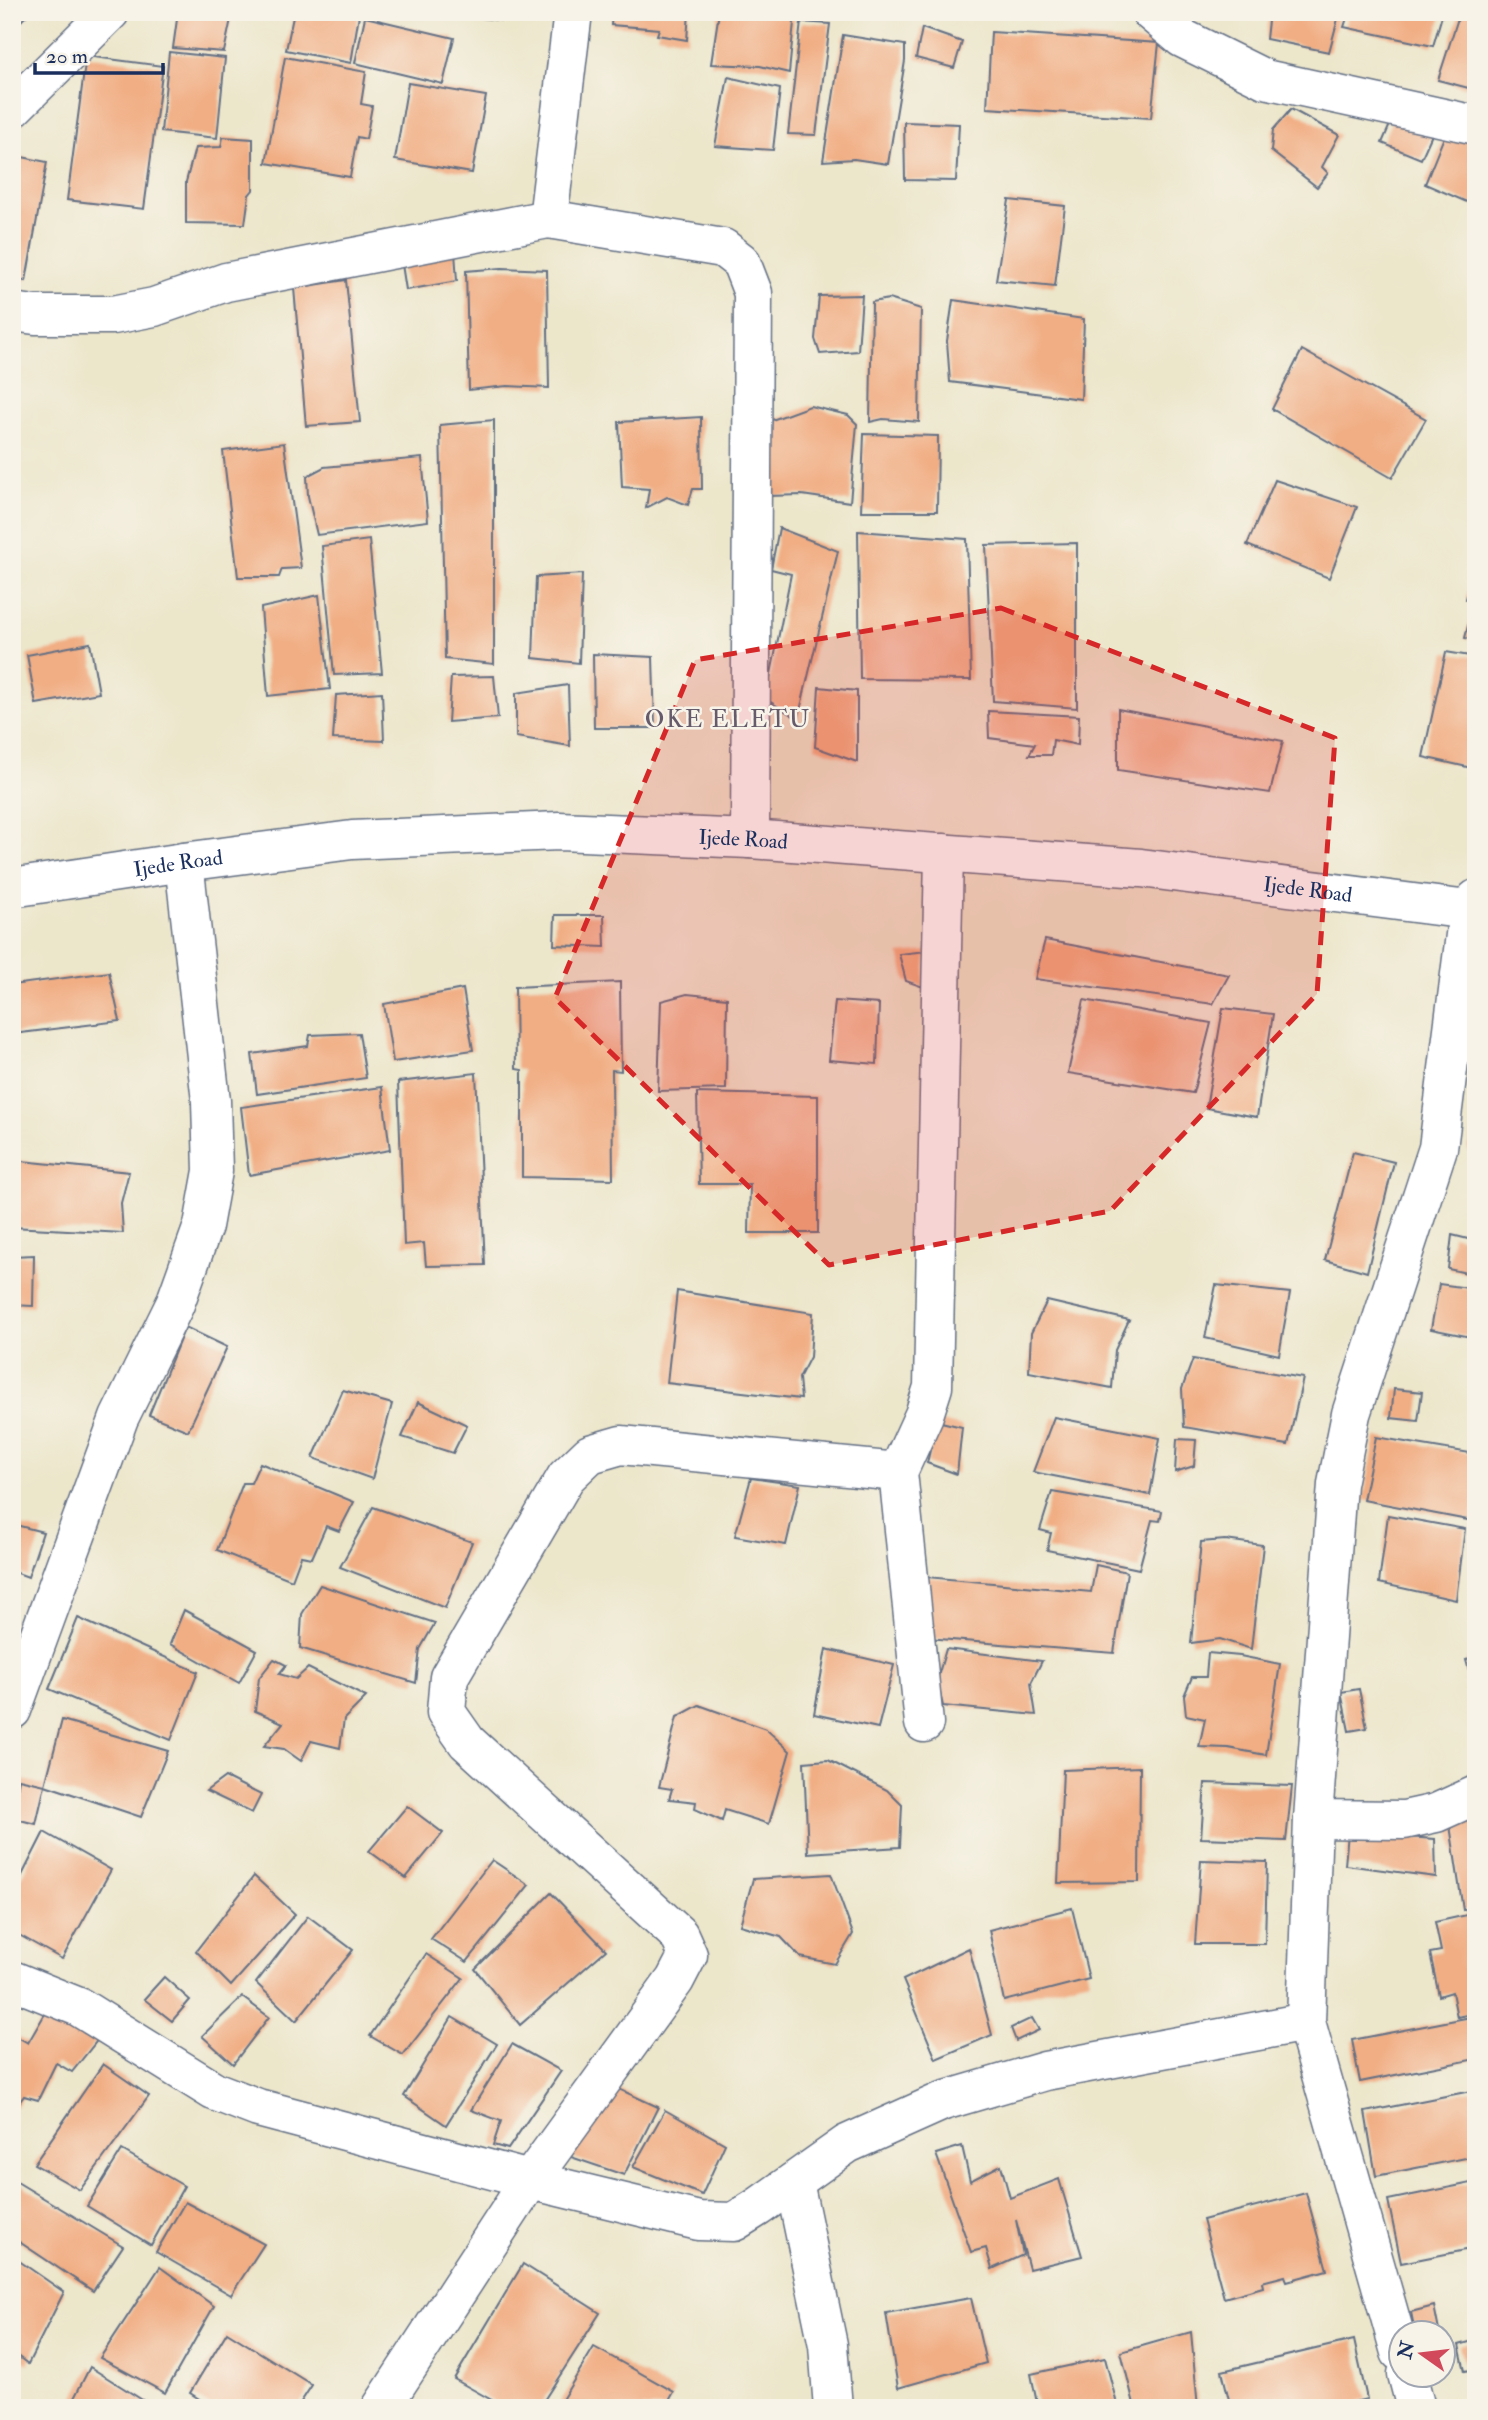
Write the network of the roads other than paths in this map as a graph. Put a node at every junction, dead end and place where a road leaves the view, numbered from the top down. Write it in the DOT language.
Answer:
graph roads {
  1 [pos="110,12"];
  2 [pos="572,12"];
  3 [pos="1151,12"];
  4 [pos="12,109"];
  5 [pos="1476,125"];
  6 [pos="548,219"];
  7 [pos="12,312"];
  8 [pos="750,839"];
  9 [pos="944,853"];
  10 [pos="184,862"];
  11 [pos="12,888"];
  12 [pos="1473,907"];
  13 [pos="898,1472"];
  14 [pos="12,1710"];
  15 [pos="924,1723"];
  16 [pos="1476,1795"];
  17 [pos="1312,1819"];
  18 [pos="12,1980"];
  19 [pos="1306,2022"];
  20 [pos="530,2180"];
  21 [pos="794,2182"];
  22 [pos="1391,2318"];
  23 [pos="1411,2388"];
  24 [pos="381,2408"];
  25 [pos="832,2408"];
  26 [pos="1416,2408"];
  1 -- 4 [label="street"];
  2 -- 6 [label="street"];
  3 -- 5 [label="street"];
  6 -- 7 [label="street"];
  6 -- 8 [label="street"];
  8 -- 9 [label="street, Ijede Road"];
  8 -- 10 [label="street, Ijede Road"];
  9 -- 12 [label="street, Ijede Road"];
  9 -- 13 [label="street"];
  10 -- 11 [label="street, Ijede Road"];
  10 -- 14 [label="street"];
  12 -- 17 [label="street"];
  13 -- 15 [label="street"];
  13 -- 20 [label="street"];
  16 -- 17 [label="street"];
  17 -- 19 [label="street"];
  18 -- 20 [label="street"];
  19 -- 21 [label="street"];
  19 -- 22 [label="street"];
  20 -- 21 [label="street"];
  20 -- 24 [label="street"];
  21 -- 25 [label="street"];
  23 -- 26 [label="street"];
}
